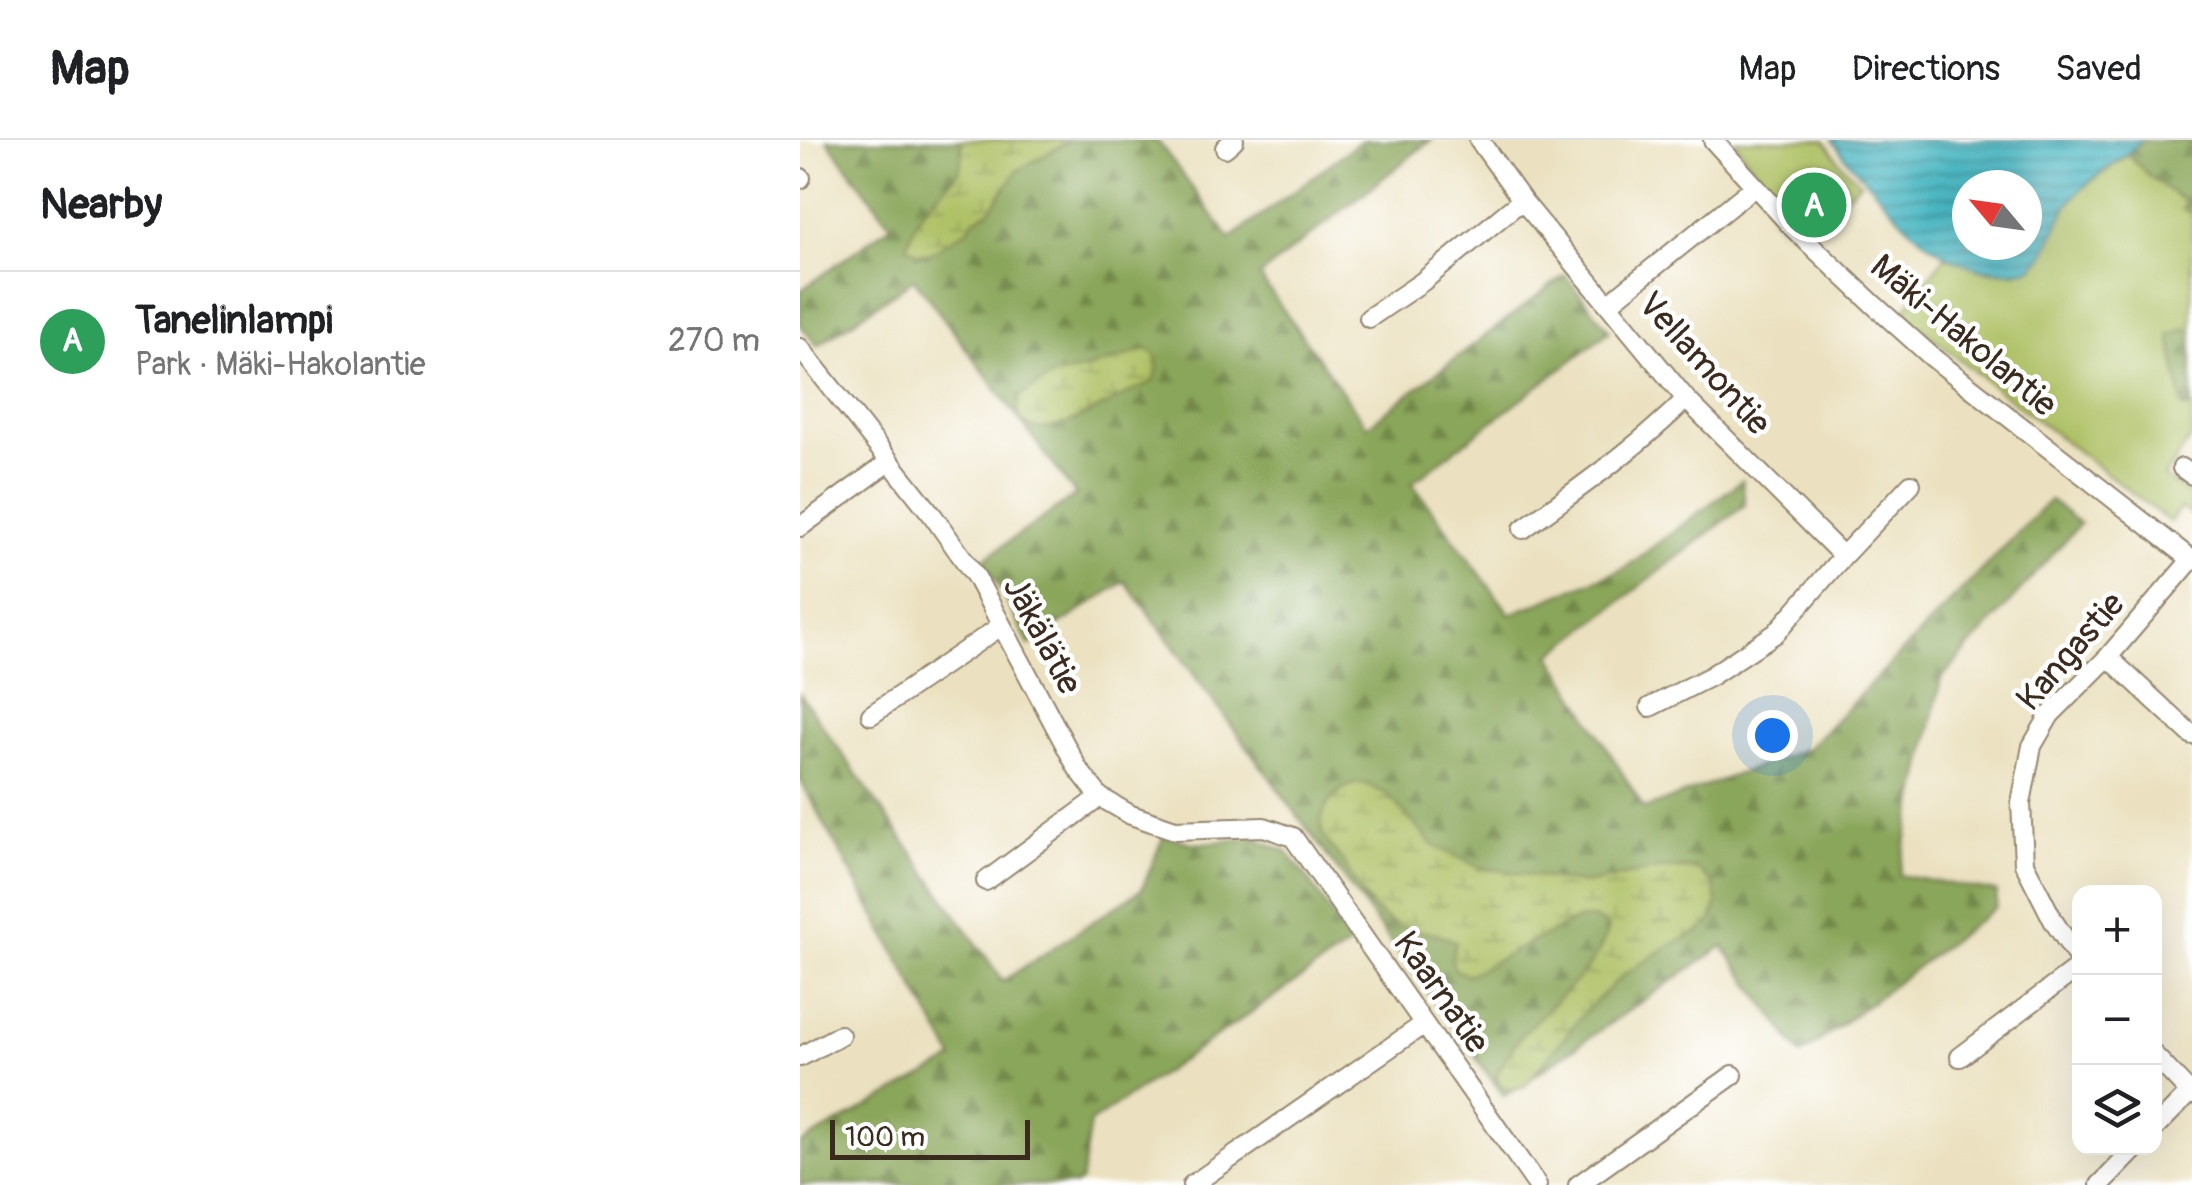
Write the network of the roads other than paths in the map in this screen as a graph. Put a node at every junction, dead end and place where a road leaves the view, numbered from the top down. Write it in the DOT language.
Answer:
graph roads {
  1 [pos="1480,140"];
  2 [pos="1712,140"];
  3 [pos="1754,187"];
  4 [pos="1522,200"];
  5 [pos="1608,304"];
  6 [pos="1368,318"];
  7 [pos="800,348"];
  8 [pos="1686,399"];
  9 [pos="889,462"];
  10 [pos="1911,484"];
  11 [pos="800,527"];
  12 [pos="1523,529"];
  13 [pos="1843,556"];
  14 [pos="2192,560"];
  15 [pos="1001,626"];
  16 [pos="2108,657"];
  17 [pos="1650,707"];
  18 [pos="871,715"];
  19 [pos="2192,734"];
  20 [pos="1100,797"];
  21 [pos="1293,837"];
  22 [pos="986,881"];
  23 [pos="2072,951"];
  24 [pos="2072,970"];
  25 [pos="1424,1024"];
  26 [pos="840,1035"];
  27 [pos="800,1057"];
  28 [pos="1960,1057"];
  29 [pos="2162,1063"];
  30 [pos="1734,1075"];
  31 [pos="2191,1092"];
  32 [pos="2162,1121"];
  33 [pos="2129,1155"];
  34 [pos="1192,1185"];
  35 [pos="1537,1185"];
  36 [pos="1578,1185"];
  37 [pos="2100,1185"];
  1 -- 4 [label="street"];
  2 -- 3 [label="street, Mäki-Hakolantie"];
  3 -- 5 [label="street, Vellamontie"];
  3 -- 14 [label="street, Mäki-Hakolantie"];
  4 -- 5 [label="street"];
  4 -- 6 [label="street"];
  5 -- 8 [label="street, Vellamontie"];
  7 -- 9 [label="street, Jäkälätie"];
  8 -- 12 [label="street"];
  8 -- 13 [label="street, Vellamontie"];
  9 -- 11 [label="street"];
  9 -- 15 [label="street, Jäkälätie"];
  10 -- 13 [label="street"];
  13 -- 17 [label="street"];
  14 -- 16 [label="street, Kangastie"];
  15 -- 18 [label="street"];
  15 -- 20 [label="street, Jäkälätie"];
  16 -- 19 [label="street"];
  16 -- 23 [label="street, Kangastie"];
  20 -- 21 [label="street, Jäkälätie"];
  20 -- 22 [label="street"];
  21 -- 25 [label="street, Kaarnatie"];
  24 -- 28 [label="street"];
  25 -- 34 [label="street"];
  25 -- 35 [label="street, Kaarnatie"];
  26 -- 27 [label="street"];
  29 -- 31 [label="street"];
  30 -- 36 [label="street"];
  31 -- 32 [label="street"];
  33 -- 37 [label="street"];
}
